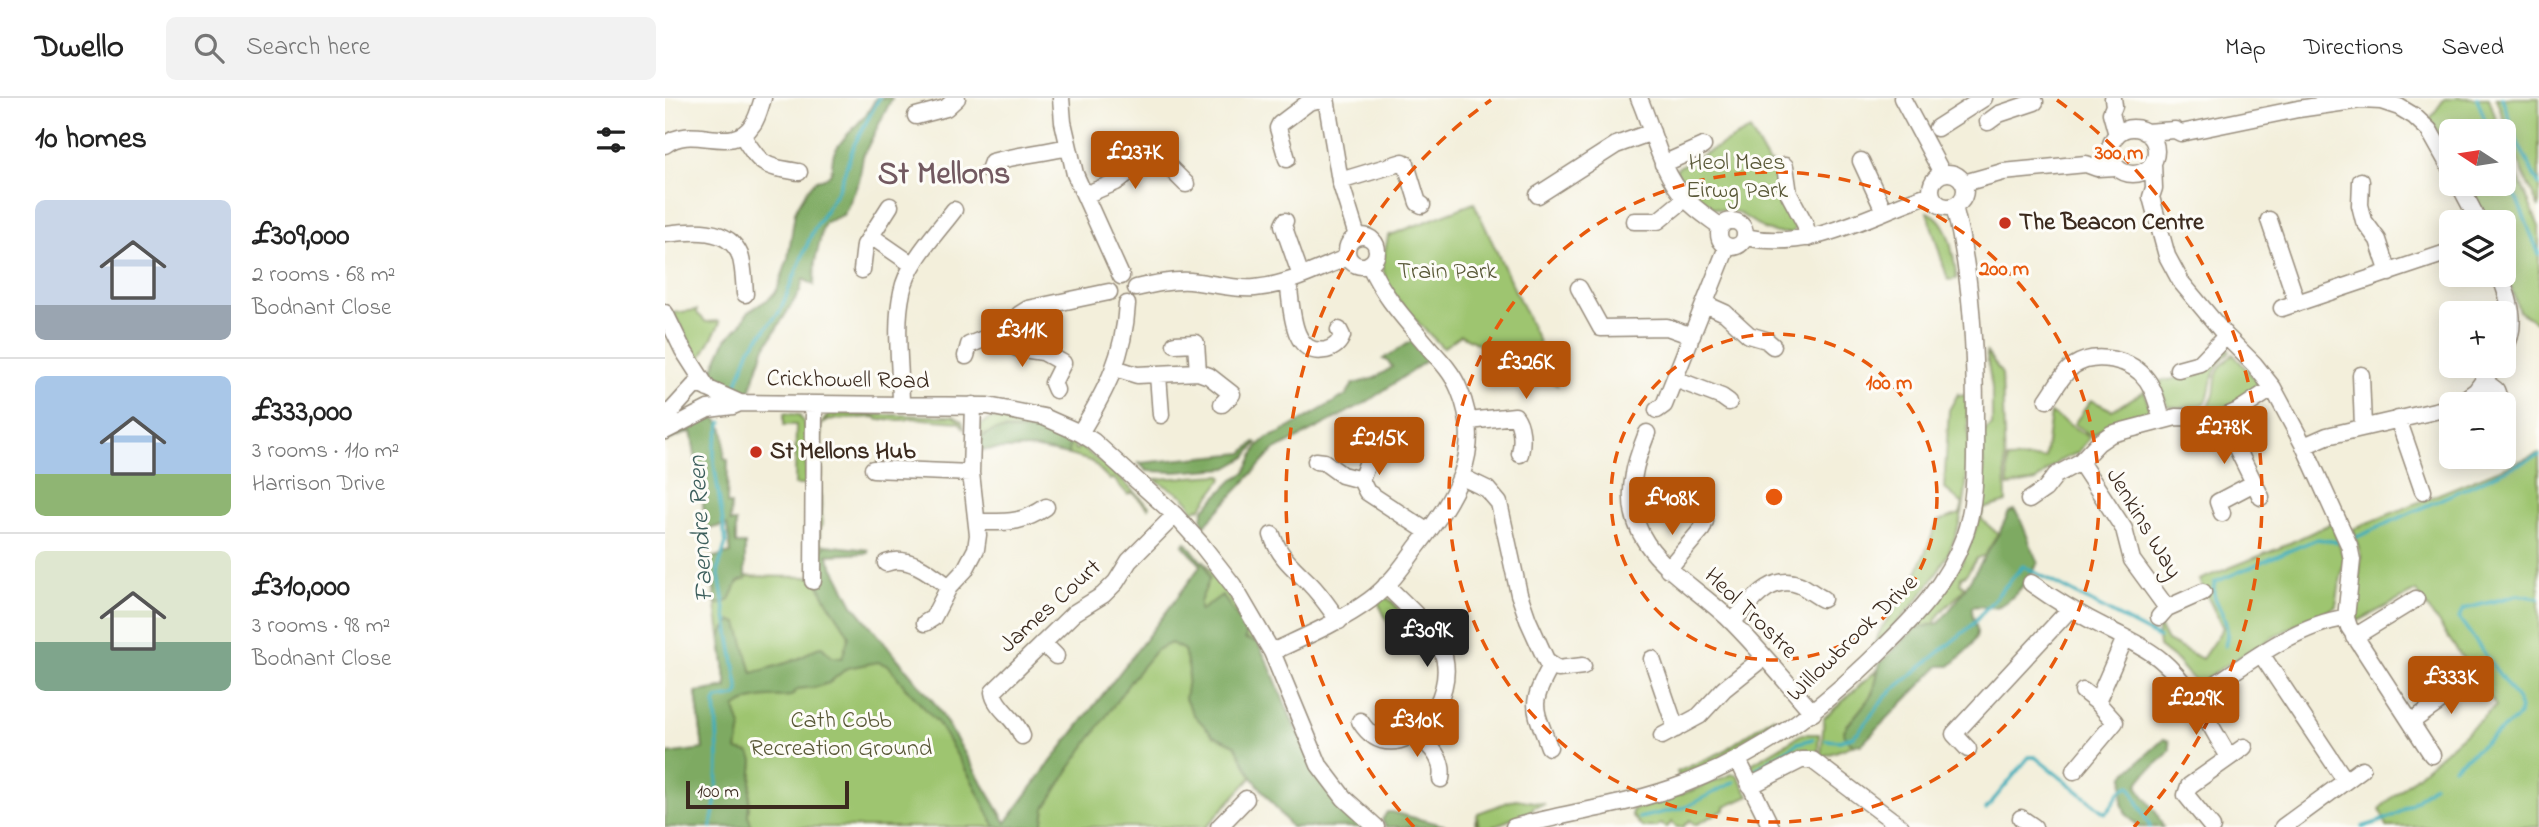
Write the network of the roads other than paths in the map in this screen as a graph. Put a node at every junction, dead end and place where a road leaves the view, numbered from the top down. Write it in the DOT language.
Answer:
graph roads {
  1 [pos="763,98"];
  2 [pos="957,98"];
  3 [pos="1061,98"];
  4 [pos="1325,98"];
  5 [pos="1639,98"];
  6 [pos="1902,98"];
  7 [pos="1984,98"];
  8 [pos="1991,98"];
  9 [pos="2035,102"];
  10 [pos="2113,102"];
  11 [pos="2399,103"];
  12 [pos="2297,104"];
  13 [pos="916,116"];
  14 [pos="1937,128"];
  15 [pos="2141,130"];
  16 [pos="1652,132"];
  17 [pos="2181,133"];
  18 [pos="742,135"];
  19 [pos="2114,140"];
  20 [pos="665,145"];
  21 [pos="1703,146"];
  22 [pos="1068,147"];
  23 [pos="2439,149"];
  24 [pos="2154,157"];
  25 [pos="1287,159"];
  26 [pos="1861,161"];
  27 [pos="1663,164"];
  28 [pos="2086,164"];
  29 [pos="1785,166"];
  30 [pos="2117,167"];
  31 [pos="989,170"];
  32 [pos="799,172"];
  33 [pos="1942,173"];
  34 [pos="2133,174"];
  35 [pos="1340,181"];
  36 [pos="1964,183"];
  37 [pos="1186,184"];
  38 [pos="2357,190"];
  39 [pos="1931,194"];
  40 [pos="1084,195"];
  41 [pos="1538,195"];
  42 [pos="2151,197"];
  43 [pos="1685,198"];
  44 [pos="1422,205"];
  45 [pos="890,206"];
  46 [pos="1954,206"];
  47 [pos="954,210"];
  48 [pos="1884,211"];
  49 [pos="1285,220"];
  50 [pos="1634,221"];
  51 [pos="1721,227"];
  52 [pos="2268,230"];
  53 [pos="665,234"];
  54 [pos="871,236"];
  55 [pos="1357,236"];
  56 [pos="1745,236"];
  57 [pos="1808,238"];
  58 [pos="1727,247"];
  59 [pos="2439,256"];
  60 [pos="1348,257"];
  61 [pos="1369,264"];
  62 [pos="913,265"];
  63 [pos="862,270"];
  64 [pos="2389,273"];
  65 [pos="1121,276"];
  66 [pos="1294,279"];
  67 [pos="1136,288"];
  68 [pos="1579,288"];
  69 [pos="1109,292"];
  70 [pos="745,294"];
  71 [pos="1126,304"];
  72 [pos="1705,304"];
  73 [pos="665,313"];
  74 [pos="1339,330"];
  75 [pos="1005,331"];
  76 [pos="1692,336"];
  77 [pos="2226,336"];
  78 [pos="1175,344"];
  79 [pos="1773,346"];
  80 [pos="683,350"];
  81 [pos="966,356"];
  82 [pos="1115,368"];
  83 [pos="2178,369"];
  84 [pos="1198,372"];
  85 [pos="1158,375"];
  86 [pos="2361,375"];
  87 [pos="2486,378"];
  88 [pos="1675,379"];
  89 [pos="2484,381"];
  90 [pos="2273,388"];
  91 [pos="709,389"];
  92 [pos="1056,390"];
  93 [pos="2474,392"];
  94 [pos="2497,392"];
  95 [pos="686,393"];
  96 [pos="2047,400"];
  97 [pos="740,402"];
  98 [pos="1728,402"];
  99 [pos="814,404"];
  100 [pos="1222,404"];
  101 [pos="901,405"];
  102 [pos="973,405"];
  103 [pos="705,410"];
  104 [pos="1657,410"];
  105 [pos="2439,410"];
  106 [pos="1161,415"];
  107 [pos="665,418"];
  108 [pos="2222,418"];
  109 [pos="2398,419"];
  110 [pos="2162,420"];
  111 [pos="1469,421"];
  112 [pos="2363,427"];
  113 [pos="665,431"];
  114 [pos="1080,433"];
  115 [pos="1647,433"];
  116 [pos="2304,446"];
  117 [pos="1370,453"];
  118 [pos="1520,454"];
  119 [pos="1316,461"];
  120 [pos="2080,462"];
  121 [pos="873,469"];
  122 [pos="971,473"];
  123 [pos="1462,477"];
  124 [pos="1361,480"];
  125 [pos="2423,491"];
  126 [pos="2029,500"];
  127 [pos="1046,507"];
  128 [pos="2222,513"];
  129 [pos="1175,515"];
  130 [pos="1705,521"];
  131 [pos="978,522"];
  132 [pos="1429,532"];
  133 [pos="1272,535"];
  134 [pos="886,563"];
  135 [pos="1668,569"];
  136 [pos="813,581"];
  137 [pos="2031,583"];
  138 [pos="1386,585"];
  139 [pos="949,587"];
  140 [pos="2203,592"];
  141 [pos="1823,599"];
  142 [pos="2416,600"];
  143 [pos="2070,609"];
  144 [pos="2346,618"];
  145 [pos="1339,621"];
  146 [pos="1732,622"];
  147 [pos="925,623"];
  148 [pos="2354,637"];
  149 [pos="2125,638"];
  150 [pos="1044,643"];
  151 [pos="1272,652"];
  152 [pos="2261,654"];
  153 [pos="1056,656"];
  154 [pos="1764,657"];
  155 [pos="1652,659"];
  156 [pos="1551,666"];
  157 [pos="1583,666"];
  158 [pos="2470,680"];
  159 [pos="2083,691"];
  160 [pos="2194,699"];
  161 [pos="2097,702"];
  162 [pos="1813,713"];
  163 [pos="1360,721"];
  164 [pos="2411,722"];
  165 [pos="1416,733"];
  166 [pos="1022,736"];
  167 [pos="1549,747"];
  168 [pos="2244,747"];
  169 [pos="1969,749"];
  170 [pos="2432,755"];
  171 [pos="2229,757"];
  172 [pos="1738,760"];
  173 [pos="2362,769"];
  174 [pos="2074,771"];
  175 [pos="1441,779"];
  176 [pos="2345,780"];
  177 [pos="1750,786"];
  178 [pos="1245,799"];
  179 [pos="1219,827"];
  180 [pos="1375,827"];
  181 [pos="1514,827"];
  182 [pos="1771,827"];
  183 [pos="1901,827"];
  184 [pos="2212,827"];
  185 [pos="2283,827"];
  1 -- 18 [label="street"];
  2 -- 13 [label="street"];
  3 -- 22 [label="street"];
  4 -- 25 [label="street"];
  4 -- 35 [label="street"];
  5 -- 16 [label="street"];
  6 -- 33 [label="street"];
  7 -- 14 [label="street"];
  8 -- 9 [label="street"];
  10 -- 15 [label="street"];
  10 -- 19 [label="street"];
  11 -- 12 [label="street"];
  11 -- 23 [label="street"];
  12 -- 17 [label="street"];
  15 -- 17 [label="street"];
  15 -- 19 [label="street"];
  15 -- 24 [label="street"];
  16 -- 27 [label="street"];
  16 -- 41 [label="street"];
  17 -- 24 [label="street"];
  18 -- 20 [label="street"];
  18 -- 32 [label="street"];
  19 -- 28 [label="street"];
  19 -- 30 [label="street"];
  21 -- 27 [label="street"];
  22 -- 31 [label="street"];
  22 -- 40 [label="street"];
  24 -- 34 [label="street"];
  24 -- 42 [label="street"];
  26 -- 48 [label="street"];
  27 -- 43 [label="street"];
  28 -- 30 [label="street"];
  28 -- 36 [label="street"];
  29 -- 57 [label="street"];
  30 -- 34 [label="street"];
  33 -- 36 [label="street"];
  33 -- 39 [label="street"];
  34 -- 42 [label="street"];
  35 -- 44 [label="street"];
  35 -- 55 [label="street"];
  36 -- 46 [label="street"];
  37 -- 40 [label="street"];
  38 -- 64 [label="street"];
  39 -- 46 [label="street"];
  39 -- 48 [label="street"];
  40 -- 65 [label="street"];
  42 -- 77 [label="street"];
  43 -- 50 [label="street"];
  43 -- 51 [label="street"];
  45 -- 54 [label="street"];
  46 -- 162 [label="street, Willowbrook Drive"];
  47 -- 62 [label="street"];
  48 -- 57 [label="street"];
  49 -- 66 [label="street"];
  51 -- 56 [label="street"];
  51 -- 58 [label="street"];
  52 -- 64 [label="street"];
  53 -- 70 [label="street"];
  54 -- 62 [label="street"];
  54 -- 63 [label="street"];
  55 -- 60 [label="street"];
  55 -- 61 [label="street"];
  56 -- 57 [label="street"];
  56 -- 58 [label="street"];
  58 -- 72 [label="street"];
  59 -- 64 [label="street"];
  60 -- 61 [label="street"];
  60 -- 66 [label="street"];
  61 -- 111 [label="street"];
  62 -- 101 [label="street"];
  65 -- 67 [label="street"];
  65 -- 69 [label="street"];
  66 -- 67 [label="street"];
  66 -- 74 [label="street"];
  67 -- 71 [label="street"];
  68 -- 76 [label="street"];
  69 -- 71 [label="street"];
  69 -- 75 [label="street"];
  71 -- 82 [label="street"];
  72 -- 76 [label="street"];
  72 -- 79 [label="street"];
  73 -- 80 [label="street"];
  75 -- 81 [label="street"];
  75 -- 92 [label="street"];
  76 -- 88 [label="street"];
  77 -- 83 [label="street"];
  77 -- 90 [label="street"];
  78 -- 84 [label="street"];
  80 -- 91 [label="street"];
  80 -- 95 [label="street"];
  82 -- 85 [label="street"];
  82 -- 114 [label="street"];
  84 -- 85 [label="street"];
  84 -- 100 [label="street"];
  85 -- 106 [label="street"];
  86 -- 112 [label="street"];
  87 -- 89 [label="street"];
  88 -- 98 [label="street"];
  88 -- 104 [label="street"];
  89 -- 93 [label="street"];
  89 -- 94 [label="street"];
  90 -- 108 [label="street, Jenkins Way"];
  90 -- 116 [label="street"];
  91 -- 95 [label="street"];
  91 -- 97 [label="street, Crickhowell Road"];
  91 -- 103 [label="street"];
  95 -- 103 [label="street"];
  95 -- 107 [label="street"];
  96 -- 110 [label="street"];
  97 -- 99 [label="street, Crickhowell Road"];
  97 -- 103 [label="street, Crickhowell Road"];
  99 -- 101 [label="street, Crickhowell Road"];
  99 -- 136 [label="street"];
  101 -- 102 [label="street, Crickhowell Road"];
  102 -- 114 [label="street, Crickhowell Road"];
  102 -- 122 [label="street"];
  103 -- 113 [label="street, Crickhowell Road"];
  105 -- 109 [label="street"];
  108 -- 110 [label="street, Jenkins Way"];
  108 -- 128 [label="street"];
  109 -- 112 [label="street"];
  109 -- 125 [label="street"];
  110 -- 120 [label="street, Jenkins Way"];
  111 -- 118 [label="street"];
  111 -- 123 [label="street"];
  112 -- 116 [label="street"];
  114 -- 129 [label="street, Crickhowell Road"];
  115 -- 135 [label="street, Heol Trostre"];
  116 -- 144 [label="street"];
  117 -- 124 [label="street"];
  119 -- 124 [label="street"];
  120 -- 126 [label="street, Jenkins Way"];
  120 -- 140 [label="street, Jenkins Way"];
  121 -- 122 [label="street"];
  122 -- 131 [label="street"];
  123 -- 132 [label="street"];
  123 -- 156 [label="street"];
  124 -- 132 [label="street"];
  127 -- 131 [label="street"];
  129 -- 150 [label="street, James Court"];
  129 -- 151 [label="street, Crickhowell Road"];
  130 -- 135 [label="street"];
  131 -- 139 [label="street"];
  132 -- 138 [label="street"];
  133 -- 145 [label="street"];
  134 -- 139 [label="street"];
  135 -- 146 [label="street, Heol Trostre"];
  137 -- 143 [label="street"];
  138 -- 145 [label="street"];
  138 -- 165 [label="street"];
  139 -- 147 [label="street"];
  141 -- 146 [label="street"];
  142 -- 148 [label="street"];
  143 -- 149 [label="street"];
  143 -- 169 [label="street"];
  144 -- 148 [label="street"];
  144 -- 152 [label="street"];
  145 -- 151 [label="street"];
  146 -- 154 [label="street, Heol Trostre"];
  148 -- 164 [label="street"];
  149 -- 160 [label="street"];
  149 -- 161 [label="street"];
  150 -- 153 [label="street"];
  150 -- 166 [label="street, James Court"];
  151 -- 180 [label="street, Crickhowell Road"];
  152 -- 160 [label="street"];
  152 -- 176 [label="street"];
  154 -- 155 [label="street"];
  154 -- 162 [label="street, Heol Trostre"];
  156 -- 157 [label="street"];
  156 -- 167 [label="street"];
  158 -- 164 [label="street"];
  159 -- 161 [label="street"];
  160 -- 171 [label="street"];
  161 -- 174 [label="street"];
  162 -- 172 [label="street, Willowbrook Drive"];
  163 -- 165 [label="street"];
  164 -- 170 [label="street"];
  165 -- 175 [label="street"];
  168 -- 171 [label="street"];
  171 -- 184 [label="street"];
  172 -- 177 [label="street"];
  172 -- 181 [label="street, Willowbrook Drive"];
  173 -- 176 [label="street"];
  176 -- 185 [label="street"];
  177 -- 182 [label="street"];
  177 -- 183 [label="street"];
  178 -- 179 [label="street"];
}
